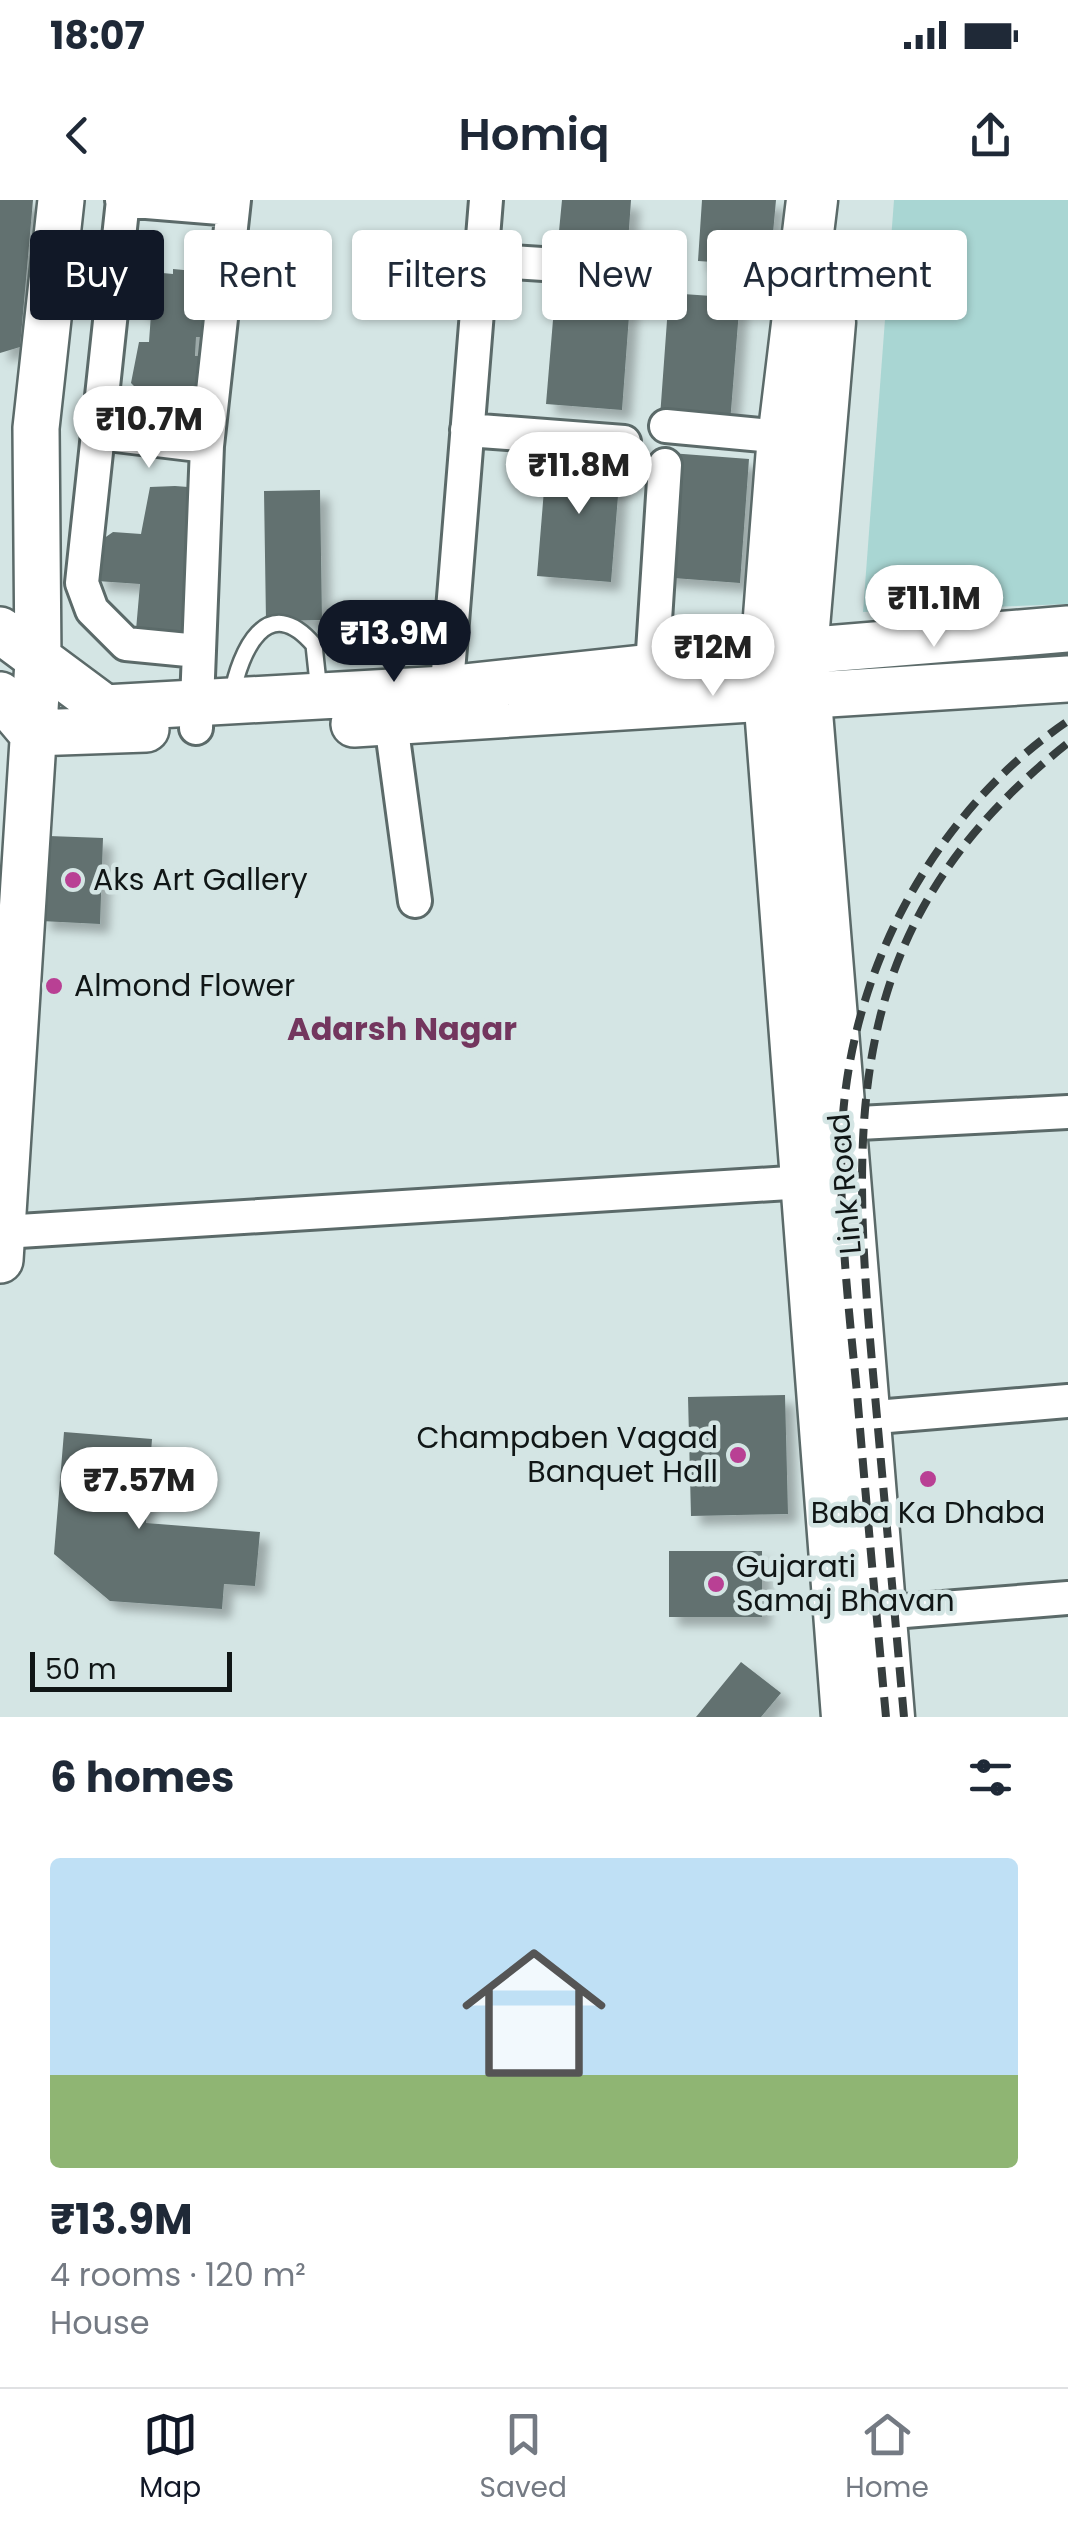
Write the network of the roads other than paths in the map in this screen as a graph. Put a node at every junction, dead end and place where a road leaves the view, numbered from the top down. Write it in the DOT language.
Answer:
graph roads {
  1 [pos="61,200"];
  2 [pos="122,200"];
  3 [pos="486,200"];
  4 [pos="812,200"];
  5 [pos="840,200"];
  6 [pos="233,204"];
  7 [pos="484,230"];
  8 [pos="476,320"];
  9 [pos="666,426"];
  10 [pos="467,430"];
  11 [pos="98,433"];
  12 [pos="783,437"];
  13 [pos="624,442"];
  14 [pos="207,446"];
  15 [pos="665,465"];
  16 [pos="1068,629"];
  17 [pos="0,630"];
  18 [pos="198,651"];
  19 [pos="38,662"];
  20 [pos="652,667"];
  21 [pos="785,675"];
  22 [pos="1068,679"];
  23 [pos="0,695"];
  24 [pos="319,696"];
  25 [pos="445,705"];
  26 [pos="207,711"];
  27 [pos="391,723"];
  28 [pos="32,732"];
  29 [pos="416,901"];
  30 [pos="825,1099"];
  31 [pos="1068,1112"];
  32 [pos="6,1114"];
  33 [pos="806,1182"];
  34 [pos="2,1246"];
  35 [pos="1068,1401"];
  36 [pos="864,1418"];
  37 [pos="1068,1598"];
  38 [pos="880,1613"];
  39 [pos="847,1717"];
  40 [pos="889,1717"];
  1 -- 19 [label="main road"];
  2 -- 6 [label="street"];
  2 -- 11 [label="street"];
  3 -- 7 [label="street"];
  4 -- 12 [label="main road"];
  5 -- 21 [label="main road"];
  6 -- 14 [label="street"];
  8 -- 10 [label="street"];
  9 -- 12 [label="street"];
  10 -- 13 [label="street"];
  10 -- 25 [label="street"];
  11 -- 14 [label="street"];
  11 -- 18 [label="street"];
  12 -- 21 [label="main road"];
  14 -- 18 [label="street"];
  15 -- 20 [label="street"];
  16 -- 21 [label="main road"];
  17 -- 19 [label="main road"];
  18 -- 26 [label="street"];
  19 -- 26 [label="main road"];
  19 -- 28 [label="main road"];
  20 -- 21 [label="main road"];
  20 -- 25 [label="main road"];
  21 -- 22 [label="main road"];
  21 -- 25 [label="main road"];
  21 -- 30 [label="main road, Link Road"];
  23 -- 28 [label="main road"];
  24 -- 25 [label="main road"];
  24 -- 26 [label="main road"];
  24 -- 26 [label="lane"];
  25 -- 27 [label="main road"];
  26 -- 27 [label="main road"];
  26 -- 28 [label="main road"];
  27 -- 29 [label="street"];
  28 -- 32 [label="main road"];
  30 -- 31 [label="street"];
  30 -- 33 [label="main road, Link Road"];
  30 -- 36 [label="main road, Link Road"];
  32 -- 34 [label="main road"];
  33 -- 34 [label="street"];
  33 -- 39 [label="main road, Link Road"];
  35 -- 36 [label="street"];
  36 -- 38 [label="main road, Link Road"];
  37 -- 38 [label="street"];
  38 -- 40 [label="main road, Link Road"];
}
